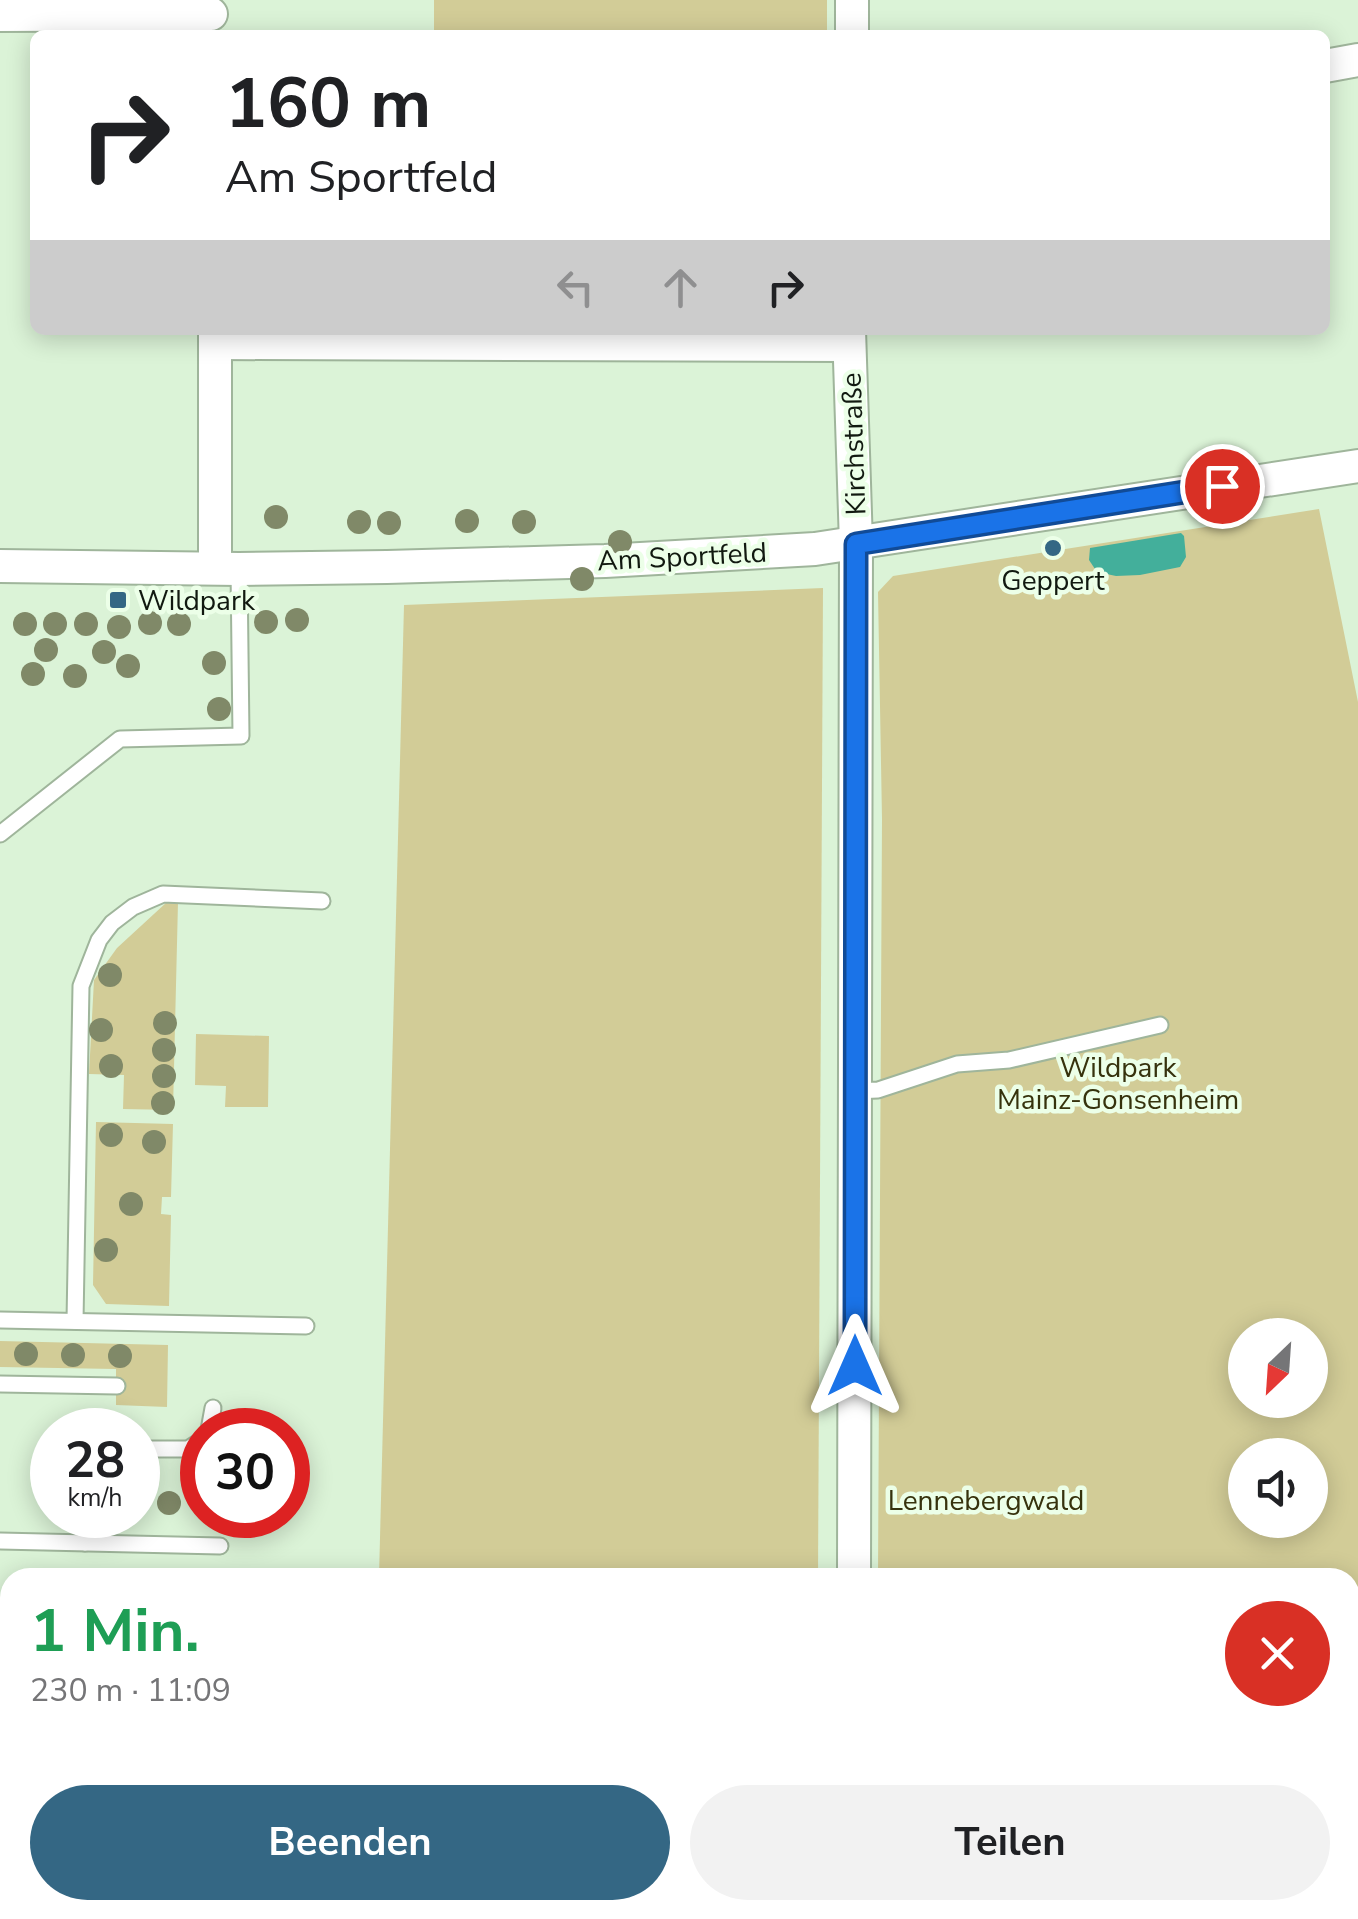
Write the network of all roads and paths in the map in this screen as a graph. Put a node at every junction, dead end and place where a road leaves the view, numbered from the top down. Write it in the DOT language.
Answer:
graph roads {
  1 [pos="852,0"];
  2 [pos="0,15"];
  3 [pos="211,16"];
  4 [pos="852,30"];
  5 [pos="1358,60"];
  6 [pos="1330,65"];
  7 [pos="215,336"];
  8 [pos="849,337"];
  9 [pos="1358,466"];
  10 [pos="856,544"];
  11 [pos="0,566"];
  12 [pos="227,569"];
  13 [pos="0,834"];
  14 [pos="322,901"];
  15 [pos="1160,1025"];
  16 [pos="854,1091"];
  17 [pos="0,1320"];
  18 [pos="75,1321"];
  19 [pos="306,1326"];
  20 [pos="0,1384"];
  21 [pos="116,1386"];
  22 [pos="85,1538"];
  23 [pos="0,1542"];
  24 [pos="85,1542"];
  25 [pos="220,1546"];
  26 [pos="854,1568"];
  1 -- 4 [label="street"];
  2 -- 3 [label="street"];
  5 -- 6 [label="street"];
  7 -- 8 [label="street"];
  7 -- 12 [label="street"];
  8 -- 10 [label="street, Kirchstraße"];
  9 -- 10 [label="street, Am Sportfeld"];
  10 -- 12 [label="street, Am Sportfeld"];
  10 -- 16 [label="street, Kirchstraße"];
  11 -- 12 [label="street, Am Sportfeld"];
  12 -- 13 [label="lane"];
  14 -- 18 [label="lane"];
  15 -- 16 [label="lane"];
  16 -- 26 [label="street, Kirchstraße"];
  17 -- 18 [label="lane"];
  18 -- 19 [label="lane"];
  20 -- 21 [label="lane"];
  22 -- 24 [label="lane"];
  23 -- 24 [label="lane"];
  24 -- 25 [label="lane"];
}
